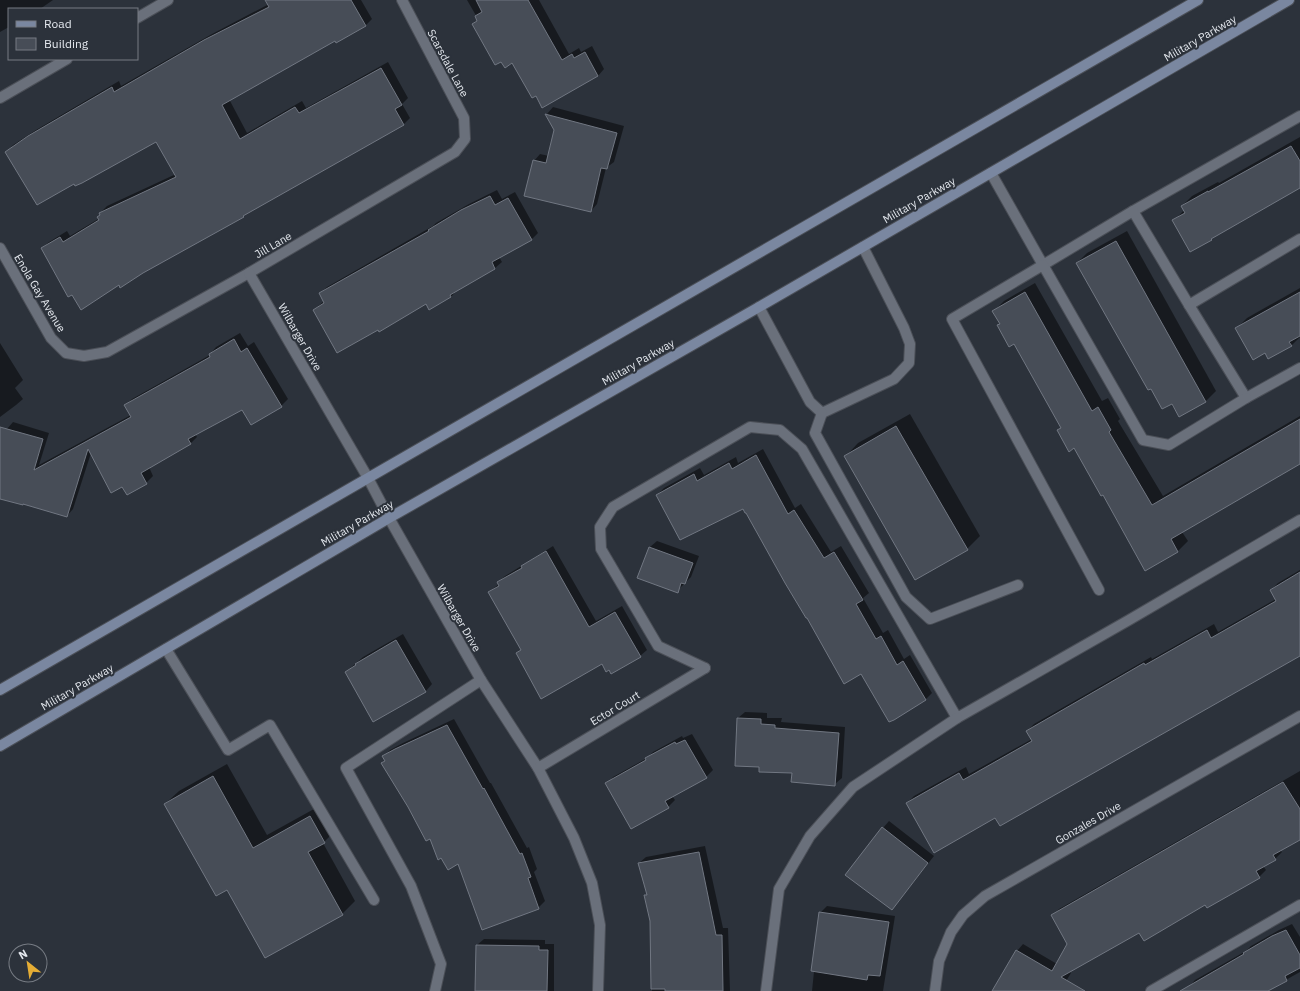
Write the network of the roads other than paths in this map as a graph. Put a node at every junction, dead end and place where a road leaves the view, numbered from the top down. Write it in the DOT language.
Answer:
graph roads {
  1 [pos="168,0"];
  2 [pos="402,0"];
  3 [pos="1198,0"];
  4 [pos="1289,0"];
  5 [pos="138,17"];
  6 [pos="65,60"];
  7 [pos="0,98"];
  8 [pos="1300,116"];
  9 [pos="465,139"];
  10 [pos="991,173"];
  11 [pos="1133,211"];
  12 [pos="1300,239"];
  13 [pos="863,247"];
  14 [pos="0,248"];
  15 [pos="1043,265"];
  16 [pos="249,273"];
  17 [pos="1189,305"];
  18 [pos="759,307"];
  19 [pos="84,356"];
  20 [pos="1300,368"];
  21 [pos="1246,398"];
  22 [pos="822,413"];
  23 [pos="368,478"];
  24 [pos="388,518"];
  25 [pos="1300,520"];
  26 [pos="1018,585"];
  27 [pos="1099,590"];
  28 [pos="166,649"];
  29 [pos="482,680"];
  30 [pos="0,690"];
  31 [pos="1300,716"];
  32 [pos="957,718"];
  33 [pos="0,746"];
  34 [pos="538,768"];
  35 [pos="374,900"];
  36 [pos="1300,905"];
  37 [pos="435,991"];
  38 [pos="598,991"];
  39 [pos="766,991"];
  40 [pos="935,991"];
  41 [pos="1151,991"];
  1 -- 5 [label="street"];
  2 -- 9 [label="street, Scarsdale Lane"];
  3 -- 23 [label="main road"];
  4 -- 10 [label="main road, Military Parkway"];
  6 -- 7 [label="street"];
  8 -- 11 [label="street"];
  9 -- 16 [label="street, Jill Lane"];
  10 -- 13 [label="main road, Military Parkway"];
  10 -- 15 [label="street"];
  11 -- 15 [label="street"];
  11 -- 17 [label="street"];
  12 -- 17 [label="street"];
  13 -- 18 [label="main road, Military Parkway"];
  13 -- 22 [label="street"];
  14 -- 19 [label="street, Enola Gay Avenue"];
  15 -- 21 [label="street"];
  15 -- 27 [label="street"];
  16 -- 19 [label="street, Jill Lane"];
  16 -- 23 [label="street, Wilbarger Drive"];
  17 -- 21 [label="street"];
  18 -- 22 [label="street"];
  18 -- 24 [label="main road, Military Parkway"];
  20 -- 21 [label="street"];
  22 -- 26 [label="street"];
  23 -- 24 [label="street, Wilbarger Drive"];
  23 -- 30 [label="main road"];
  24 -- 28 [label="main road, Military Parkway"];
  24 -- 29 [label="street, Wilbarger Drive"];
  25 -- 32 [label="street"];
  28 -- 33 [label="main road, Military Parkway"];
  28 -- 35 [label="street"];
  29 -- 34 [label="street, Wilbarger Drive"];
  29 -- 37 [label="street"];
  31 -- 40 [label="street, Gonzales Drive"];
  32 -- 34 [label="street, Ector Court"];
  32 -- 39 [label="street"];
  34 -- 38 [label="street, Wilbarger Drive"];
  36 -- 41 [label="street"];
}
